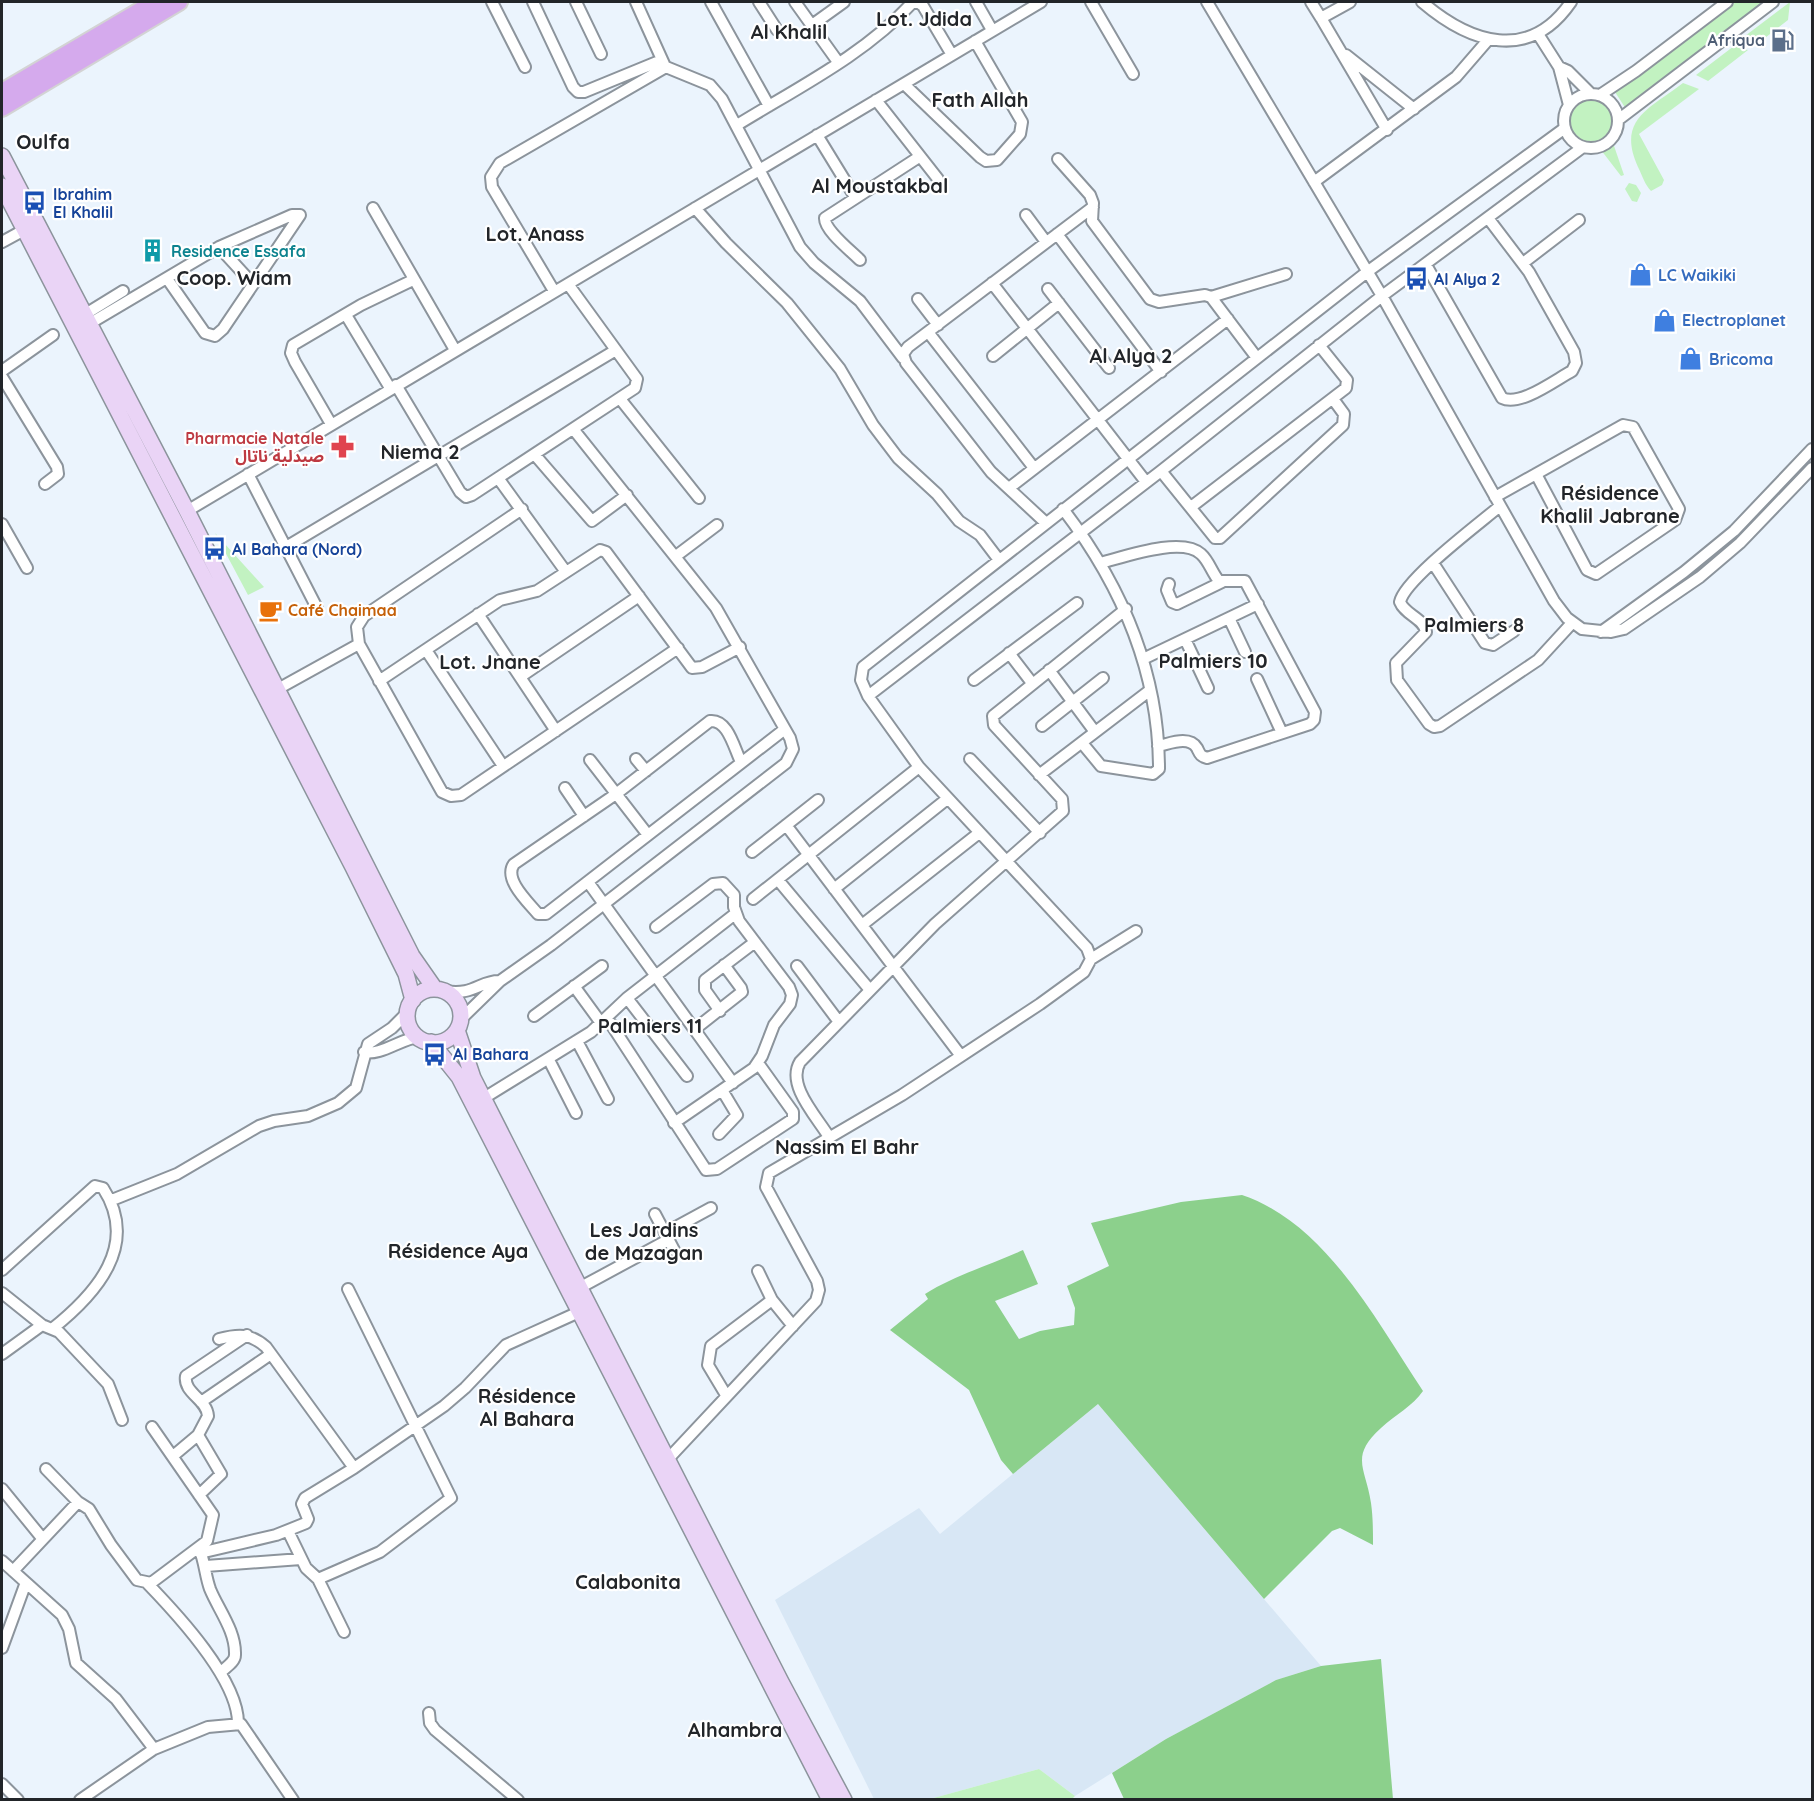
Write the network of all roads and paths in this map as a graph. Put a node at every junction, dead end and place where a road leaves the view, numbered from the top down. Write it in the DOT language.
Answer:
graph roads {
  1 [pos="155,2"];
  2 [pos="179,2"];
  3 [pos="492,2"];
  4 [pos="533,2"];
  5 [pos="576,2"];
  6 [pos="636,2"];
  7 [pos="711,2"];
  8 [pos="759,2"];
  9 [pos="795,2"];
  10 [pos="844,2"];
  11 [pos="976,2"];
  12 [pos="1041,2"];
  13 [pos="1091,2"];
  14 [pos="1207,2"];
  15 [pos="1311,2"];
  16 [pos="1350,2"];
  17 [pos="1422,2"];
  18 [pos="1571,2"];
  19 [pos="1727,2"];
  20 [pos="1773,2"];
  21 [pos="1321,18"];
  22 [pos="812,25"];
  23 [pos="777,30"];
  24 [pos="992,30"];
  25 [pos="1538,34"];
  26 [pos="1488,40"];
  27 [pos="975,41"];
  28 [pos="1341,51"];
  29 [pos="601,54"];
  30 [pos="952,55"];
  31 [pos="838,62"];
  32 [pos="664,64"];
  33 [pos="525,67"];
  34 [pos="1559,67"];
  35 [pos="1133,74"];
  36 [pos="904,84"];
  37 [pos="2,92"];
  38 [pos="1595,94"];
  39 [pos="876,100"];
  40 [pos="1569,105"];
  41 [pos="769,106"];
  42 [pos="2,108"];
  43 [pos="1414,109"];
  44 [pos="1618,120"];
  45 [pos="737,125"];
  46 [pos="1565,128"];
  47 [pos="1387,130"];
  48 [pos="817,135"];
  49 [pos="1583,147"];
  50 [pos="2,156"];
  51 [pos="920,157"];
  52 [pos="1058,159"];
  53 [pos="758,170"];
  54 [pos="938,179"];
  55 [pos="1314,182"];
  56 [pos="2,186"];
  57 [pos="855,197"];
  58 [pos="1093,207"];
  59 [pos="373,208"];
  60 [pos="695,208"];
  61 [pos="1026,215"];
  62 [pos="1488,218"];
  63 [pos="1579,220"];
  64 [pos="24,230"];
  65 [pos="1057,234"];
  66 [pos="2,242"];
  67 [pos="1046,242"];
  68 [pos="219,247"];
  69 [pos="860,260"];
  70 [pos="1523,263"];
  71 [pos="1426,265"];
  72 [pos="1367,272"];
  73 [pos="1286,274"];
  74 [pos="168,280"];
  75 [pos="413,280"];
  76 [pos="992,283"];
  77 [pos="253,284"];
  78 [pos="568,284"];
  79 [pos="1048,289"];
  80 [pos="123,291"];
  81 [pos="554,291"];
  82 [pos="1382,296"];
  83 [pos="1211,297"];
  84 [pos="918,299"];
  85 [pos="1059,303"];
  86 [pos="346,315"];
  87 [pos="87,319"];
  88 [pos="1228,319"];
  89 [pos="938,325"];
  90 [pos="1027,329"];
  91 [pos="928,332"];
  92 [pos="53,336"];
  93 [pos="1319,345"];
  94 [pos="455,350"];
  95 [pos="616,350"];
  96 [pos="993,356"];
  97 [pos="903,358"];
  98 [pos="1257,358"];
  99 [pos="1109,368"];
  100 [pos="2,371"];
  101 [pos="1161,372"];
  102 [pos="2,377"];
  103 [pos="393,386"];
  104 [pos="1333,399"];
  105 [pos="621,400"];
  106 [pos="1098,420"];
  107 [pos="331,424"];
  108 [pos="574,430"];
  109 [pos="1812,449"];
  110 [pos="535,455"];
  111 [pos="438,457"];
  112 [pos="1128,459"];
  113 [pos="1035,468"];
  114 [pos="1812,468"];
  115 [pos="1161,471"];
  116 [pos="248,474"];
  117 [pos="1536,474"];
  118 [pos="498,478"];
  119 [pos="1146,482"];
  120 [pos="45,484"];
  121 [pos="1009,489"];
  122 [pos="627,495"];
  123 [pos="699,498"];
  124 [pos="1498,501"];
  125 [pos="1191,507"];
  126 [pos="522,509"];
  127 [pos="1063,509"];
  128 [pos="187,511"];
  129 [pos="1046,523"];
  130 [pos="2,524"];
  131 [pos="717,525"];
  132 [pos="1081,533"];
  133 [pos="286,547"];
  134 [pos="676,556"];
  135 [pos="999,560"];
  136 [pos="1100,563"];
  137 [pos="1433,563"];
  138 [pos="27,568"];
  139 [pos="566,572"];
  140 [pos="1222,582"];
  141 [pos="1169,584"];
  142 [pos="639,596"];
  143 [pos="1077,603"];
  144 [pos="1258,604"];
  145 [pos="317,608"];
  146 [pos="1126,609"];
  147 [pos="478,614"];
  148 [pos="1229,618"];
  149 [pos="1572,623"];
  150 [pos="1514,631"];
  151 [pos="1601,632"];
  152 [pos="1185,639"];
  153 [pos="359,644"];
  154 [pos="740,647"];
  155 [pos="678,648"];
  156 [pos="426,650"];
  157 [pos="1245,652"];
  158 [pos="1010,653"];
  159 [pos="1143,659"];
  160 [pos="1049,670"];
  161 [pos="520,677"];
  162 [pos="1103,678"];
  163 [pos="1257,679"];
  164 [pos="974,680"];
  165 [pos="379,681"];
  166 [pos="1032,683"];
  167 [pos="1208,688"];
  168 [pos="276,690"];
  169 [pos="1149,691"];
  170 [pos="868,696"];
  171 [pos="1073,702"];
  172 [pos="1042,726"];
  173 [pos="786,729"];
  174 [pos="556,731"];
  175 [pos="1095,732"];
  176 [pos="1282,733"];
  177 [pos="1082,743"];
  178 [pos="1158,746"];
  179 [pos="636,759"];
  180 [pos="970,759"];
  181 [pos="590,760"];
  182 [pos="741,762"];
  183 [pos="503,766"];
  184 [pos="919,767"];
  185 [pos="646,771"];
  186 [pos="1039,775"];
  187 [pos="565,788"];
  188 [pos="616,794"];
  189 [pos="818,800"];
  190 [pos="947,800"];
  191 [pos="584,816"];
  192 [pos="786,825"];
  193 [pos="979,833"];
  194 [pos="1040,833"];
  195 [pos="648,835"];
  196 [pos="752,852"];
  197 [pos="809,855"];
  198 [pos="1005,862"];
  199 [pos="778,879"];
  200 [pos="588,882"];
  201 [pos="834,889"];
  202 [pos="753,899"];
  203 [pos="605,903"];
  204 [pos="735,914"];
  205 [pos="862,925"];
  206 [pos="656,927"];
  207 [pos="1136,931"];
  208 [pos="755,942"];
  209 [pos="1091,959"];
  210 [pos="602,966"];
  211 [pos="724,966"];
  212 [pos="797,966"];
  213 [pos="894,966"];
  214 [pos="656,975"];
  215 [pos="500,981"];
  216 [pos="574,986"];
  217 [pos="440,990"];
  218 [pos="870,990"];
  219 [pos="627,998"];
  220 [pos="410,1006"];
  221 [pos="720,1011"];
  222 [pos="534,1016"];
  223 [pos="604,1021"];
  224 [pos="839,1022"];
  225 [pos="459,1025"];
  226 [pos="695,1029"];
  227 [pos="424,1039"];
  228 [pos="577,1041"];
  229 [pos="364,1052"];
  230 [pos="961,1056"];
  231 [pos="549,1060"];
  232 [pos="758,1063"];
  233 [pos="687,1076"];
  234 [pos="733,1083"];
  235 [pos="722,1090"];
  236 [pos="484,1098"];
  237 [pos="608,1099"];
  238 [pos="576,1113"];
  239 [pos="674,1123"];
  240 [pos="719,1134"];
  241 [pos="829,1137"];
  242 [pos="111,1200"];
  243 [pos="711,1208"];
  244 [pos="655,1214"];
  245 [pos="666,1237"];
  246 [pos="674,1250"];
  247 [pos="2,1270"];
  248 [pos="758,1271"];
  249 [pos="581,1287"];
  250 [pos="348,1289"];
  251 [pos="772,1300"];
  252 [pos="4,1301"];
  253 [pos="579,1312"];
  254 [pos="793,1326"];
  255 [pos="47,1327"];
  256 [pos="247,1335"];
  257 [pos="219,1339"];
  258 [pos="2,1354"];
  259 [pos="271,1354"];
  260 [pos="726,1395"];
  261 [pos="201,1402"];
  262 [pos="122,1420"];
  263 [pos="416,1425"];
  264 [pos="152,1427"];
  265 [pos="198,1435"];
  266 [pos="173,1456"];
  267 [pos="668,1458"];
  268 [pos="354,1468"];
  269 [pos="46,1469"];
  270 [pos="2,1489"];
  271 [pos="199,1495"];
  272 [pos="78,1502"];
  273 [pos="288,1531"];
  274 [pos="42,1538"];
  275 [pos="200,1550"];
  276 [pos="301,1559"];
  277 [pos="2,1561"];
  278 [pos="206,1566"];
  279 [pos="13,1571"];
  280 [pos="318,1579"];
  281 [pos="147,1583"];
  282 [pos="25,1585"];
  283 [pos="344,1632"];
  284 [pos="2,1648"];
  285 [pos="221,1672"];
  286 [pos="429,1713"];
  287 [pos="238,1724"];
  288 [pos="154,1749"];
  289 [pos="2,1784"];
  290 [pos="18,1800"];
  291 [pos="80,1800"];
  292 [pos="293,1800"];
  293 [pos="518,1800"];
  294 [pos="830,1800"];
  295 [pos="844,1800"];
  1 -- 37 [label="main road"];
  2 -- 42 [label="main road"];
  3 -- 33 [label="street"];
  4 -- 32 [label="street"];
  5 -- 29 [label="street"];
  6 -- 32 [label="street"];
  7 -- 41 [label="street"];
  8 -- 23 [label="street"];
  9 -- 22 [label="street"];
  10 -- 22 [label="street"];
  11 -- 24 [label="street"];
  12 -- 24 [label="street"];
  13 -- 35 [label="street"];
  14 -- 55 [label="street"];
  15 -- 21 [label="street"];
  16 -- 21 [label="street"];
  17 -- 26 [label="street"];
  18 -- 25 [label="street"];
  19 -- 38 [label="street"];
  20 -- 44 [label="street"];
  21 -- 28 [label="street"];
  22 -- 31 [label="street"];
  24 -- 27 [label="street"];
  25 -- 26 [label="street"];
  25 -- 34 [label="street"];
  26 -- 43 [label="street"];
  27 -- 30 [label="street"];
  27 -- 36 [label="street"];
  28 -- 43 [label="street"];
  28 -- 47 [label="street"];
  30 -- 31 [label="street"];
  30 -- 36 [label="street"];
  31 -- 41 [label="street"];
  32 -- 45 [label="street"];
  32 -- 81 [label="street"];
  34 -- 38 [label="street"];
  34 -- 40 [label="street"];
  36 -- 39 [label="street"];
  38 -- 40 [label="street"];
  38 -- 44 [label="street"];
  39 -- 48 [label="street"];
  39 -- 51 [label="street"];
  40 -- 46 [label="street"];
  41 -- 45 [label="street"];
  43 -- 47 [label="street"];
  44 -- 49 [label="street"];
  45 -- 53 [label="street"];
  46 -- 49 [label="street"];
  46 -- 72 [label="street"];
  47 -- 55 [label="street"];
  48 -- 53 [label="street"];
  48 -- 57 [label="street"];
  49 -- 62 [label="street"];
  50 -- 87 [label="main road"];
  51 -- 54 [label="street"];
  51 -- 57 [label="street"];
  52 -- 58 [label="street"];
  53 -- 60 [label="street"];
  53 -- 97 [label="street"];
  55 -- 72 [label="street"];
  56 -- 64 [label="main road"];
  57 -- 69 [label="street"];
  58 -- 65 [label="street"];
  58 -- 83 [label="street"];
  59 -- 75 [label="street"];
  60 -- 78 [label="street"];
  60 -- 135 [label="street"];
  61 -- 67 [label="street"];
  62 -- 70 [label="street"];
  62 -- 71 [label="street"];
  63 -- 70 [label="street"];
  64 -- 66 [label="street"];
  64 -- 220 [label="main road"];
  65 -- 67 [label="street"];
  65 -- 101 [label="street"];
  67 -- 76 [label="street"];
  68 -- 74 [label="street"];
  68 -- 77 [label="street"];
  68 -- 77 [label="street"];
  70 -- 71 [label="street"];
  71 -- 82 [label="street"];
  72 -- 82 [label="street"];
  72 -- 98 [label="street"];
  73 -- 83 [label="street"];
  74 -- 77 [label="street"];
  74 -- 87 [label="street"];
  75 -- 86 [label="street"];
  75 -- 94 [label="street"];
  76 -- 89 [label="street"];
  76 -- 90 [label="street"];
  78 -- 81 [label="street"];
  78 -- 95 [label="street"];
  79 -- 85 [label="street"];
  80 -- 87 [label="street"];
  81 -- 94 [label="street"];
  82 -- 93 [label="street"];
  82 -- 124 [label="street"];
  83 -- 88 [label="street"];
  84 -- 89 [label="street"];
  85 -- 90 [label="street"];
  85 -- 99 [label="street"];
  86 -- 103 [label="street"];
  86 -- 107 [label="street"];
  87 -- 128 [label="main road"];
  88 -- 98 [label="street"];
  88 -- 101 [label="street"];
  89 -- 91 [label="street"];
  90 -- 96 [label="street"];
  90 -- 106 [label="street"];
  91 -- 97 [label="street"];
  91 -- 113 [label="street"];
  92 -- 100 [label="street"];
  93 -- 104 [label="street"];
  93 -- 115 [label="street"];
  94 -- 103 [label="street"];
  95 -- 105 [label="street"];
  95 -- 111 [label="street"];
  97 -- 121 [label="street"];
  98 -- 112 [label="street"];
  101 -- 106 [label="street"];
  102 -- 120 [label="street"];
  103 -- 107 [label="street"];
  103 -- 111 [label="street"];
  104 -- 125 [label="street"];
  104 -- 125 [label="street"];
  105 -- 108 [label="street"];
  105 -- 123 [label="street"];
  106 -- 112 [label="street"];
  106 -- 113 [label="street"];
  107 -- 116 [label="street"];
  108 -- 110 [label="street"];
  108 -- 122 [label="street"];
  109 -- 151 [label="street"];
  110 -- 118 [label="street"];
  110 -- 122 [label="street"];
  111 -- 118 [label="street"];
  111 -- 133 [label="street"];
  112 -- 119 [label="street"];
  112 -- 127 [label="street"];
  113 -- 121 [label="street"];
  114 -- 151 [label="street"];
  115 -- 119 [label="street"];
  115 -- 125 [label="street"];
  116 -- 128 [label="street"];
  116 -- 133 [label="street"];
  117 -- 117 [label="street"];
  117 -- 124 [label="street"];
  118 -- 126 [label="street"];
  119 -- 132 [label="street"];
  121 -- 129 [label="street"];
  122 -- 134 [label="street"];
  124 -- 137 [label="street"];
  124 -- 149 [label="street"];
  126 -- 139 [label="street"];
  126 -- 153 [label="street"];
  127 -- 129 [label="street"];
  127 -- 132 [label="street"];
  128 -- 168 [label="main road"];
  129 -- 135 [label="street"];
  130 -- 138 [label="street"];
  131 -- 134 [label="street"];
  132 -- 136 [label="street"];
  132 -- 170 [label="street"];
  133 -- 145 [label="street"];
  134 -- 154 [label="street"];
  135 -- 170 [label="street"];
  136 -- 140 [label="street"];
  136 -- 146 [label="street"];
  137 -- 149 [label="street"];
  137 -- 150 [label="street"];
  139 -- 142 [label="street"];
  139 -- 147 [label="street"];
  140 -- 141 [label="street"];
  140 -- 144 [label="street"];
  142 -- 155 [label="street"];
  142 -- 161 [label="street"];
  143 -- 158 [label="street"];
  144 -- 148 [label="street"];
  144 -- 176 [label="street"];
  146 -- 159 [label="street"];
  146 -- 160 [label="street"];
  147 -- 156 [label="street"];
  147 -- 161 [label="street"];
  148 -- 152 [label="street"];
  148 -- 157 [label="street"];
  149 -- 151 [label="street"];
  152 -- 159 [label="street"];
  152 -- 167 [label="street"];
  153 -- 165 [label="street"];
  153 -- 168 [label="street"];
  154 -- 155 [label="street"];
  154 -- 173 [label="street"];
  155 -- 174 [label="street"];
  156 -- 165 [label="street"];
  156 -- 183 [label="street"];
  158 -- 164 [label="street"];
  158 -- 166 [label="street"];
  159 -- 169 [label="street"];
  160 -- 166 [label="street"];
  160 -- 171 [label="street"];
  161 -- 174 [label="street"];
  162 -- 171 [label="street"];
  163 -- 176 [label="street"];
  165 -- 183 [label="street"];
  166 -- 186 [label="street"];
  168 -- 217 [label="main road"];
  169 -- 175 [label="street"];
  169 -- 178 [label="street"];
  170 -- 184 [label="street"];
  171 -- 172 [label="street"];
  171 -- 175 [label="street"];
  173 -- 182 [label="street"];
  173 -- 203 [label="street"];
  174 -- 183 [label="street"];
  175 -- 177 [label="street"];
  176 -- 178 [label="street"];
  177 -- 178 [label="street"];
  177 -- 186 [label="street"];
  179 -- 185 [label="street"];
  180 -- 194 [label="street"];
  181 -- 188 [label="street"];
  182 -- 185 [label="street"];
  182 -- 195 [label="street"];
  184 -- 190 [label="street"];
  184 -- 197 [label="street"];
  185 -- 188 [label="street"];
  186 -- 194 [label="street"];
  187 -- 191 [label="street"];
  188 -- 191 [label="street"];
  188 -- 195 [label="street"];
  189 -- 192 [label="street"];
  190 -- 193 [label="street"];
  190 -- 201 [label="street"];
  191 -- 200 [label="street"];
  192 -- 196 [label="street"];
  192 -- 197 [label="street"];
  193 -- 198 [label="street"];
  193 -- 205 [label="street"];
  194 -- 198 [label="street"];
  195 -- 200 [label="street"];
  197 -- 199 [label="street"];
  197 -- 201 [label="street"];
  198 -- 209 [label="street"];
  198 -- 213 [label="street"];
  199 -- 202 [label="street"];
  199 -- 218 [label="street"];
  200 -- 203 [label="street"];
  201 -- 205 [label="street"];
  203 -- 214 [label="street"];
  203 -- 215 [label="street"];
  204 -- 206 [label="street"];
  204 -- 208 [label="street"];
  204 -- 214 [label="street"];
  205 -- 213 [label="street"];
  207 -- 209 [label="street"];
  208 -- 211 [label="street"];
  208 -- 232 [label="street"];
  209 -- 230 [label="street"];
  210 -- 216 [label="street"];
  211 -- 221 [label="street"];
  211 -- 221 [label="street"];
  212 -- 224 [label="street"];
  213 -- 218 [label="street"];
  213 -- 230 [label="street"];
  214 -- 219 [label="street"];
  214 -- 226 [label="street"];
  215 -- 217 [label="street"];
  215 -- 225 [label="street"];
  216 -- 222 [label="street"];
  216 -- 223 [label="street"];
  217 -- 220 [label="main road"];
  217 -- 225 [label="main road"];
  218 -- 224 [label="street"];
  219 -- 223 [label="street"];
  219 -- 233 [label="street"];
  220 -- 227 [label="main road"];
  220 -- 229 [label="street"];
  221 -- 226 [label="street"];
  223 -- 228 [label="street"];
  223 -- 239 [label="street"];
  224 -- 241 [label="street"];
  225 -- 227 [label="main road"];
  225 -- 236 [label="main road"];
  226 -- 234 [label="street"];
  227 -- 229 [label="street"];
  227 -- 253 [label="main road"];
  228 -- 231 [label="street"];
  228 -- 237 [label="street"];
  229 -- 242 [label="street"];
  230 -- 241 [label="street"];
  231 -- 236 [label="street"];
  231 -- 238 [label="street"];
  232 -- 234 [label="street"];
  232 -- 239 [label="street"];
  234 -- 235 [label="street"];
  235 -- 239 [label="street"];
  235 -- 240 [label="street"];
  236 -- 249 [label="main road"];
  241 -- 254 [label="street"];
  242 -- 247 [label="street"];
  242 -- 255 [label="street"];
  243 -- 245 [label="street"];
  244 -- 245 [label="street"];
  245 -- 246 [label="street"];
  245 -- 249 [label="street"];
  248 -- 251 [label="street"];
  249 -- 267 [label="main road"];
  250 -- 263 [label="street"];
  251 -- 254 [label="street"];
  251 -- 260 [label="street"];
  252 -- 255 [label="street"];
  253 -- 263 [label="street"];
  253 -- 294 [label="main road"];
  254 -- 260 [label="street"];
  255 -- 258 [label="street"];
  255 -- 262 [label="street"];
  256 -- 257 [label="street"];
  256 -- 259 [label="street"];
  256 -- 261 [label="street"];
  259 -- 261 [label="street"];
  259 -- 268 [label="street"];
  260 -- 267 [label="street"];
  261 -- 265 [label="street"];
  263 -- 268 [label="street"];
  263 -- 280 [label="street"];
  264 -- 266 [label="street"];
  265 -- 266 [label="street"];
  265 -- 271 [label="street"];
  266 -- 271 [label="street"];
  267 -- 295 [label="main road"];
  268 -- 273 [label="street"];
  269 -- 272 [label="street"];
  270 -- 274 [label="street"];
  271 -- 275 [label="street"];
  272 -- 274 [label="street"];
  272 -- 281 [label="street"];
  273 -- 275 [label="street"];
  273 -- 276 [label="street"];
  274 -- 279 [label="street"];
  275 -- 278 [label="street"];
  275 -- 281 [label="street"];
  276 -- 278 [label="street"];
  276 -- 280 [label="street"];
  277 -- 279 [label="street"];
  278 -- 285 [label="street"];
  279 -- 282 [label="street"];
  280 -- 283 [label="street"];
  281 -- 285 [label="street"];
  282 -- 284 [label="street"];
  282 -- 288 [label="street"];
  285 -- 287 [label="street"];
  286 -- 293 [label="street"];
  287 -- 288 [label="street"];
  287 -- 292 [label="street"];
  288 -- 291 [label="street"];
  289 -- 290 [label="street"];
}
